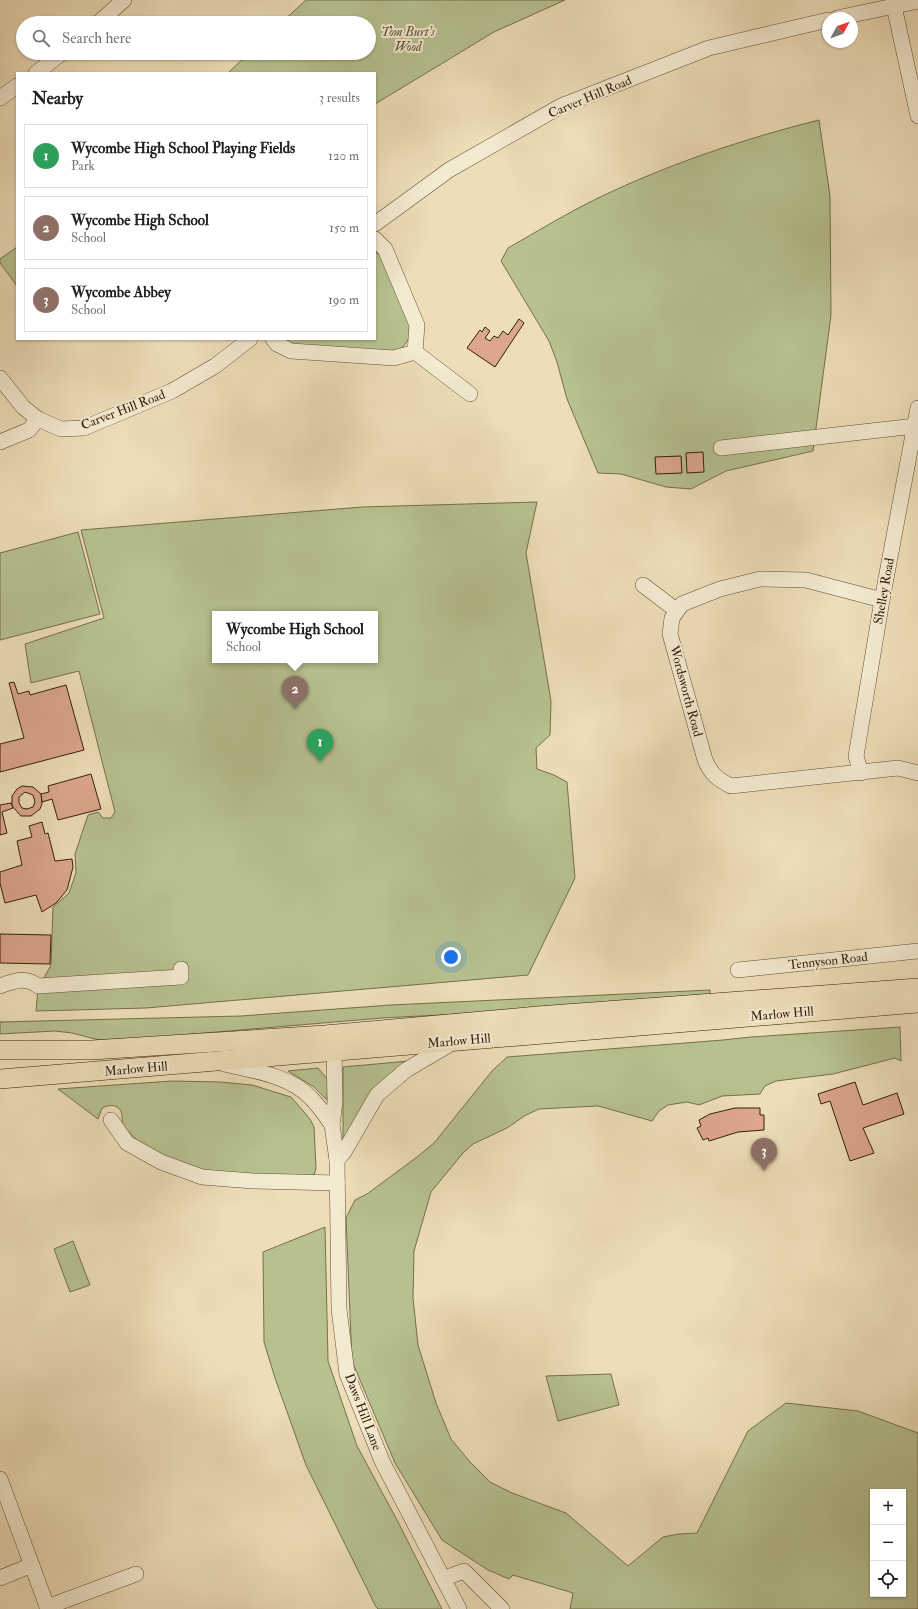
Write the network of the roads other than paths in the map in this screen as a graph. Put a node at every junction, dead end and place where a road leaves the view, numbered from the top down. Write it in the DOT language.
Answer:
graph roads {
  1 [pos="124,0"];
  2 [pos="918,1"];
  3 [pos="894,6"];
  4 [pos="858,14"];
  5 [pos="106,16"];
  6 [pos="822,21"];
  7 [pos="53,60"];
  8 [pos="37,72"];
  9 [pos="16,87"];
  10 [pos="0,98"];
  11 [pos="918,116"];
  12 [pos="376,223"];
  13 [pos="376,240"];
  14 [pos="249,340"];
  15 [pos="274,340"];
  16 [pos="415,352"];
  17 [pos="0,378"];
  18 [pos="470,394"];
  19 [pos="918,408"];
  20 [pos="38,419"];
  21 [pos="915,426"];
  22 [pos="0,442"];
  23 [pos="721,448"];
  24 [pos="644,585"];
  25 [pos="882,600"];
  26 [pos="676,610"];
  27 [pos="861,773"];
  28 [pos="918,773"];
  29 [pos="918,951"];
  30 [pos="181,969"];
  31 [pos="738,970"];
  32 [pos="0,986"];
  33 [pos="918,988"];
  34 [pos="918,1003"];
  35 [pos="455,1041"];
  36 [pos="329,1043"];
  37 [pos="0,1050"];
  38 [pos="217,1062"];
  39 [pos="0,1079"];
  40 [pos="111,1120"];
  41 [pos="332,1125"];
  42 [pos="337,1160"];
  43 [pos="338,1183"];
  44 [pos="0,1479"];
  45 [pos="32,1565"];
  46 [pos="136,1574"];
  47 [pos="0,1578"];
  48 [pos="444,1578"];
  49 [pos="48,1608"];
  50 [pos="459,1609"];
  51 [pos="502,1609"];
  1 -- 5 [label="street"];
  2 -- 3 [label="street"];
  3 -- 4 [label="street"];
  3 -- 11 [label="street"];
  6 -- 12 [label="street, Carver Hill Road"];
  7 -- 8 [label="street"];
  9 -- 10 [label="street"];
  13 -- 16 [label="street"];
  14 -- 20 [label="street, Carver Hill Road"];
  15 -- 16 [label="street"];
  16 -- 18 [label="street"];
  17 -- 20 [label="street, Carver Hill Road"];
  19 -- 21 [label="street, Shelley Road"];
  20 -- 22 [label="street"];
  21 -- 23 [label="street"];
  21 -- 25 [label="street, Shelley Road"];
  24 -- 26 [label="street"];
  25 -- 26 [label="street"];
  25 -- 27 [label="street, Shelley Road"];
  26 -- 27 [label="street, Wordsworth Road"];
  27 -- 28 [label="street, Wordsworth Road"];
  29 -- 31 [label="street, Tennyson Road"];
  30 -- 32 [label="street"];
  33 -- 36 [label="main road, Marlow Hill"];
  34 -- 35 [label="main road, Marlow Hill"];
  35 -- 36 [label="main road, Marlow Hill"];
  35 -- 42 [label="street"];
  36 -- 37 [label="main road, Marlow Hill"];
  36 -- 38 [label="main road, Marlow Hill"];
  36 -- 41 [label="street, Daws Hill Lane"];
  38 -- 39 [label="main road, Marlow Hill"];
  38 -- 41 [label="street, Daws Hill Lane"];
  40 -- 43 [label="street"];
  41 -- 42 [label="street, Daws Hill Lane"];
  42 -- 43 [label="street, Daws Hill Lane"];
  43 -- 48 [label="street, Daws Hill Lane"];
  44 -- 45 [label="street"];
  45 -- 47 [label="street"];
  45 -- 49 [label="street"];
  46 -- 49 [label="street"];
  48 -- 50 [label="street, Daws Hill Lane"];
  48 -- 51 [label="street"];
}
